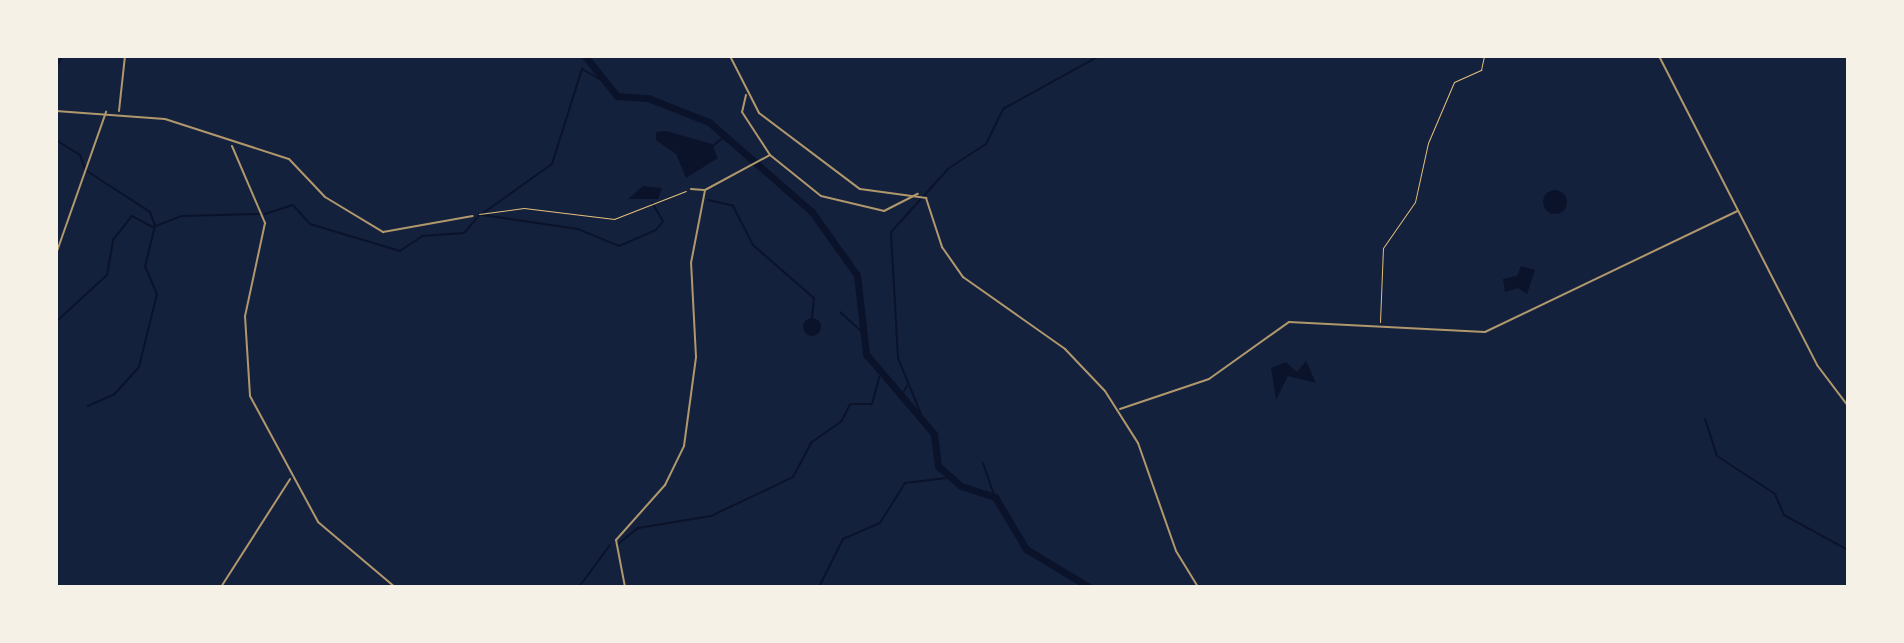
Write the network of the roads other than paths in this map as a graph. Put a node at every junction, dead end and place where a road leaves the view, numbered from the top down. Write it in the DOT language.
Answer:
graph roads {
  1 [pos="125,56"];
  2 [pos="730,56"];
  3 [pos="1659,56"];
  4 [pos="746,94"];
  5 [pos="56,111"];
  6 [pos="107,112"];
  7 [pos="118,113"];
  8 [pos="232,146"];
  9 [pos="770,155"];
  10 [pos="691,189"];
  11 [pos="705,190"];
  12 [pos="919,193"];
  13 [pos="1738,211"];
  14 [pos="473,216"];
  15 [pos="56,254"];
  16 [pos="1848,406"];
  17 [pos="1118,409"];
  18 [pos="291,479"];
  19 [pos="221,587"];
  20 [pos="395,587"];
  21 [pos="625,587"];
  22 [pos="1198,587"];
  1 -- 7 [label="street"];
  2 -- 4 [label="street"];
  3 -- 13 [label="street"];
  4 -- 9 [label="street"];
  4 -- 12 [label="street"];
  5 -- 6 [label="street"];
  6 -- 7 [label="street"];
  6 -- 15 [label="street"];
  7 -- 8 [label="street"];
  8 -- 14 [label="street"];
  8 -- 18 [label="street"];
  9 -- 11 [label="street"];
  9 -- 12 [label="street"];
  10 -- 11 [label="street"];
  11 -- 21 [label="street"];
  12 -- 17 [label="street"];
  13 -- 16 [label="street"];
  13 -- 17 [label="street"];
  17 -- 22 [label="street"];
  18 -- 19 [label="street"];
  18 -- 20 [label="street"];
}
